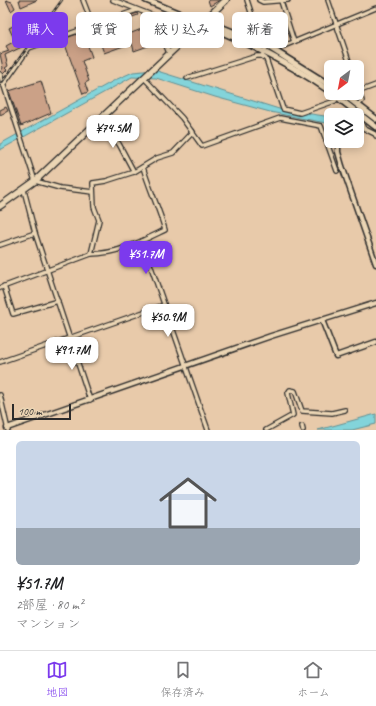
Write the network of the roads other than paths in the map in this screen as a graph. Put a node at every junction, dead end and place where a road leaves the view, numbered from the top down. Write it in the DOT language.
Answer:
graph roads {
  1 [pos="83,0"];
  2 [pos="113,0"];
  3 [pos="146,0"];
  4 [pos="226,0"];
  5 [pos="247,0"];
  6 [pos="258,0"];
  7 [pos="288,0"];
  8 [pos="328,0"];
  9 [pos="281,1"];
  10 [pos="376,8"];
  11 [pos="138,10"];
  12 [pos="88,12"];
  13 [pos="132,12"];
  14 [pos="175,12"];
  15 [pos="213,12"];
  16 [pos="337,26"];
  17 [pos="224,29"];
  18 [pos="76,32"];
  19 [pos="294,42"];
  20 [pos="174,48"];
  21 [pos="265,49"];
  22 [pos="168,53"];
  23 [pos="349,60"];
  24 [pos="0,74"];
  25 [pos="144,78"];
  26 [pos="187,78"];
  27 [pos="324,82"];
  28 [pos="3,85"];
  29 [pos="376,85"];
  30 [pos="324,88"];
  31 [pos="364,90"];
  32 [pos="336,100"];
  33 [pos="346,100"];
  34 [pos="362,100"];
  35 [pos="356,108"];
  36 [pos="364,112"];
  37 [pos="364,116"];
  38 [pos="376,119"];
  39 [pos="99,121"];
  40 [pos="376,127"];
  41 [pos="364,128"];
  42 [pos="193,132"];
  43 [pos="376,136"];
  44 [pos="338,148"];
  45 [pos="143,167"];
  46 [pos="337,171"];
  47 [pos="134,172"];
  48 [pos="35,181"];
  49 [pos="24,190"];
  50 [pos="93,192"];
  51 [pos="0,206"];
  52 [pos="35,232"];
  53 [pos="142,241"];
  54 [pos="0,245"];
  55 [pos="91,254"];
  56 [pos="376,264"];
  57 [pos="48,271"];
  58 [pos="2,287"];
  59 [pos="58,301"];
  60 [pos="376,303"];
  61 [pos="164,305"];
  62 [pos="322,320"];
  63 [pos="68,337"];
  64 [pos="376,342"];
  65 [pos="0,362"];
  66 [pos="186,366"];
  67 [pos="0,395"];
  68 [pos="90,400"];
  69 [pos="346,410"];
  70 [pos="8,429"];
  71 [pos="208,430"];
  72 [pos="266,430"];
  1 -- 12 [label="street"];
  2 -- 11 [label="street"];
  3 -- 14 [label="main road"];
  4 -- 15 [label="main road"];
  5 -- 21 [label="street"];
  6 -- 9 [label="street"];
  7 -- 9 [label="street"];
  8 -- 16 [label="street"];
  9 -- 19 [label="street"];
  10 -- 16 [label="street"];
  11 -- 13 [label="street"];
  11 -- 22 [label="street"];
  16 -- 19 [label="street"];
  16 -- 23 [label="street"];
  17 -- 21 [label="main road"];
  18 -- 28 [label="street"];
  19 -- 21 [label="street"];
  20 -- 22 [label="main road"];
  21 -- 26 [label="street"];
  21 -- 27 [label="main road"];
  21 -- 30 [label="main road"];
  21 -- 32 [label="street"];
  22 -- 25 [label="main road"];
  24 -- 28 [label="street"];
  25 -- 39 [label="main road"];
  25 -- 42 [label="street"];
  28 -- 48 [label="street"];
  29 -- 31 [label="street"];
  33 -- 35 [label="main road"];
  34 -- 35 [label="street"];
  36 -- 38 [label="main road"];
  37 -- 40 [label="main road"];
  39 -- 47 [label="street"];
  39 -- 48 [label="main road"];
  41 -- 43 [label="street"];
  42 -- 45 [label="street"];
  42 -- 46 [label="street"];
  44 -- 56 [label="street"];
  45 -- 47 [label="street"];
  45 -- 53 [label="street"];
  47 -- 50 [label="street"];
  48 -- 49 [label="main road"];
  48 -- 50 [label="street"];
  49 -- 51 [label="main road"];
  49 -- 52 [label="street"];
  50 -- 55 [label="street"];
  52 -- 54 [label="street"];
  52 -- 57 [label="street"];
  53 -- 55 [label="street"];
  53 -- 61 [label="street"];
  55 -- 57 [label="street"];
  57 -- 58 [label="street"];
  57 -- 59 [label="street"];
  58 -- 59 [label="street"];
  59 -- 63 [label="street"];
  60 -- 62 [label="street"];
  61 -- 63 [label="street"];
  61 -- 66 [label="street"];
  62 -- 64 [label="street"];
  62 -- 66 [label="street"];
  63 -- 65 [label="street"];
  63 -- 68 [label="street"];
  66 -- 68 [label="street"];
  66 -- 71 [label="street"];
  67 -- 70 [label="street"];
  68 -- 70 [label="street"];
  69 -- 72 [label="street"];
}
